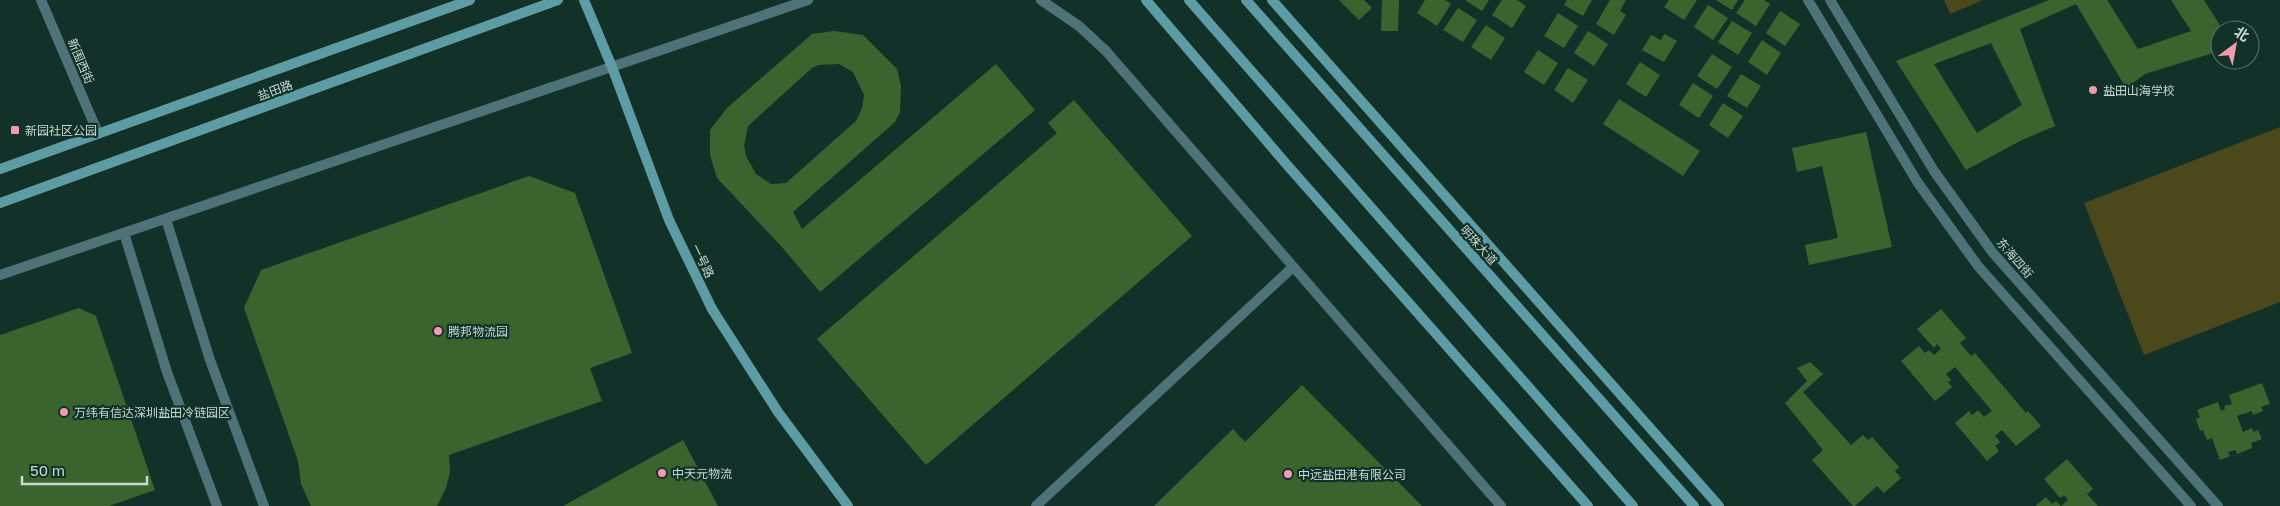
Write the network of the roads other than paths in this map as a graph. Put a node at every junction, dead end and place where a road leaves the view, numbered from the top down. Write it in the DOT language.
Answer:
graph roads {
  1 [pos="41,0"];
  2 [pos="470,0"];
  3 [pos="558,0"];
  4 [pos="584,0"];
  5 [pos="808,0"];
  6 [pos="1041,0"];
  7 [pos="1146,0"];
  8 [pos="1189,0"];
  9 [pos="1246,0"];
  10 [pos="1272,0"];
  11 [pos="1808,0"];
  12 [pos="1830,0"];
  13 [pos="612,67"];
  14 [pos="98,133"];
  15 [pos="0,169"];
  16 [pos="0,203"];
  17 [pos="166,219"];
  18 [pos="124,233"];
  19 [pos="1294,267"];
  20 [pos="0,275"];
  21 [pos="217,506"];
  22 [pos="264,506"];
  23 [pos="848,506"];
  24 [pos="1036,506"];
  25 [pos="1501,506"];
  26 [pos="1588,506"];
  27 [pos="1633,506"];
  28 [pos="1694,506"];
  29 [pos="1719,506"];
  30 [pos="2191,506"];
  31 [pos="2218,506"];
  1 -- 14 [label="street, 新围西街"];
  2 -- 14 [label="street, 盐田路"];
  3 -- 16 [label="street, 盐田路"];
  4 -- 13 [label="street, 一号路, bridge"];
  5 -- 13 [label="street"];
  6 -- 19 [label="street"];
  7 -- 26 [label="street"];
  8 -- 27 [label="street"];
  9 -- 28 [label="street, 明珠大道"];
  10 -- 29 [label="street, 明珠大道"];
  11 -- 30 [label="street"];
  12 -- 31 [label="street, 东海四街"];
  13 -- 17 [label="street"];
  13 -- 23 [label="street, 一号路, bridge"];
  14 -- 15 [label="street, 盐田路"];
  17 -- 18 [label="street"];
  17 -- 22 [label="street"];
  18 -- 20 [label="street"];
  18 -- 21 [label="street"];
  19 -- 24 [label="street"];
  19 -- 25 [label="street"];
}
